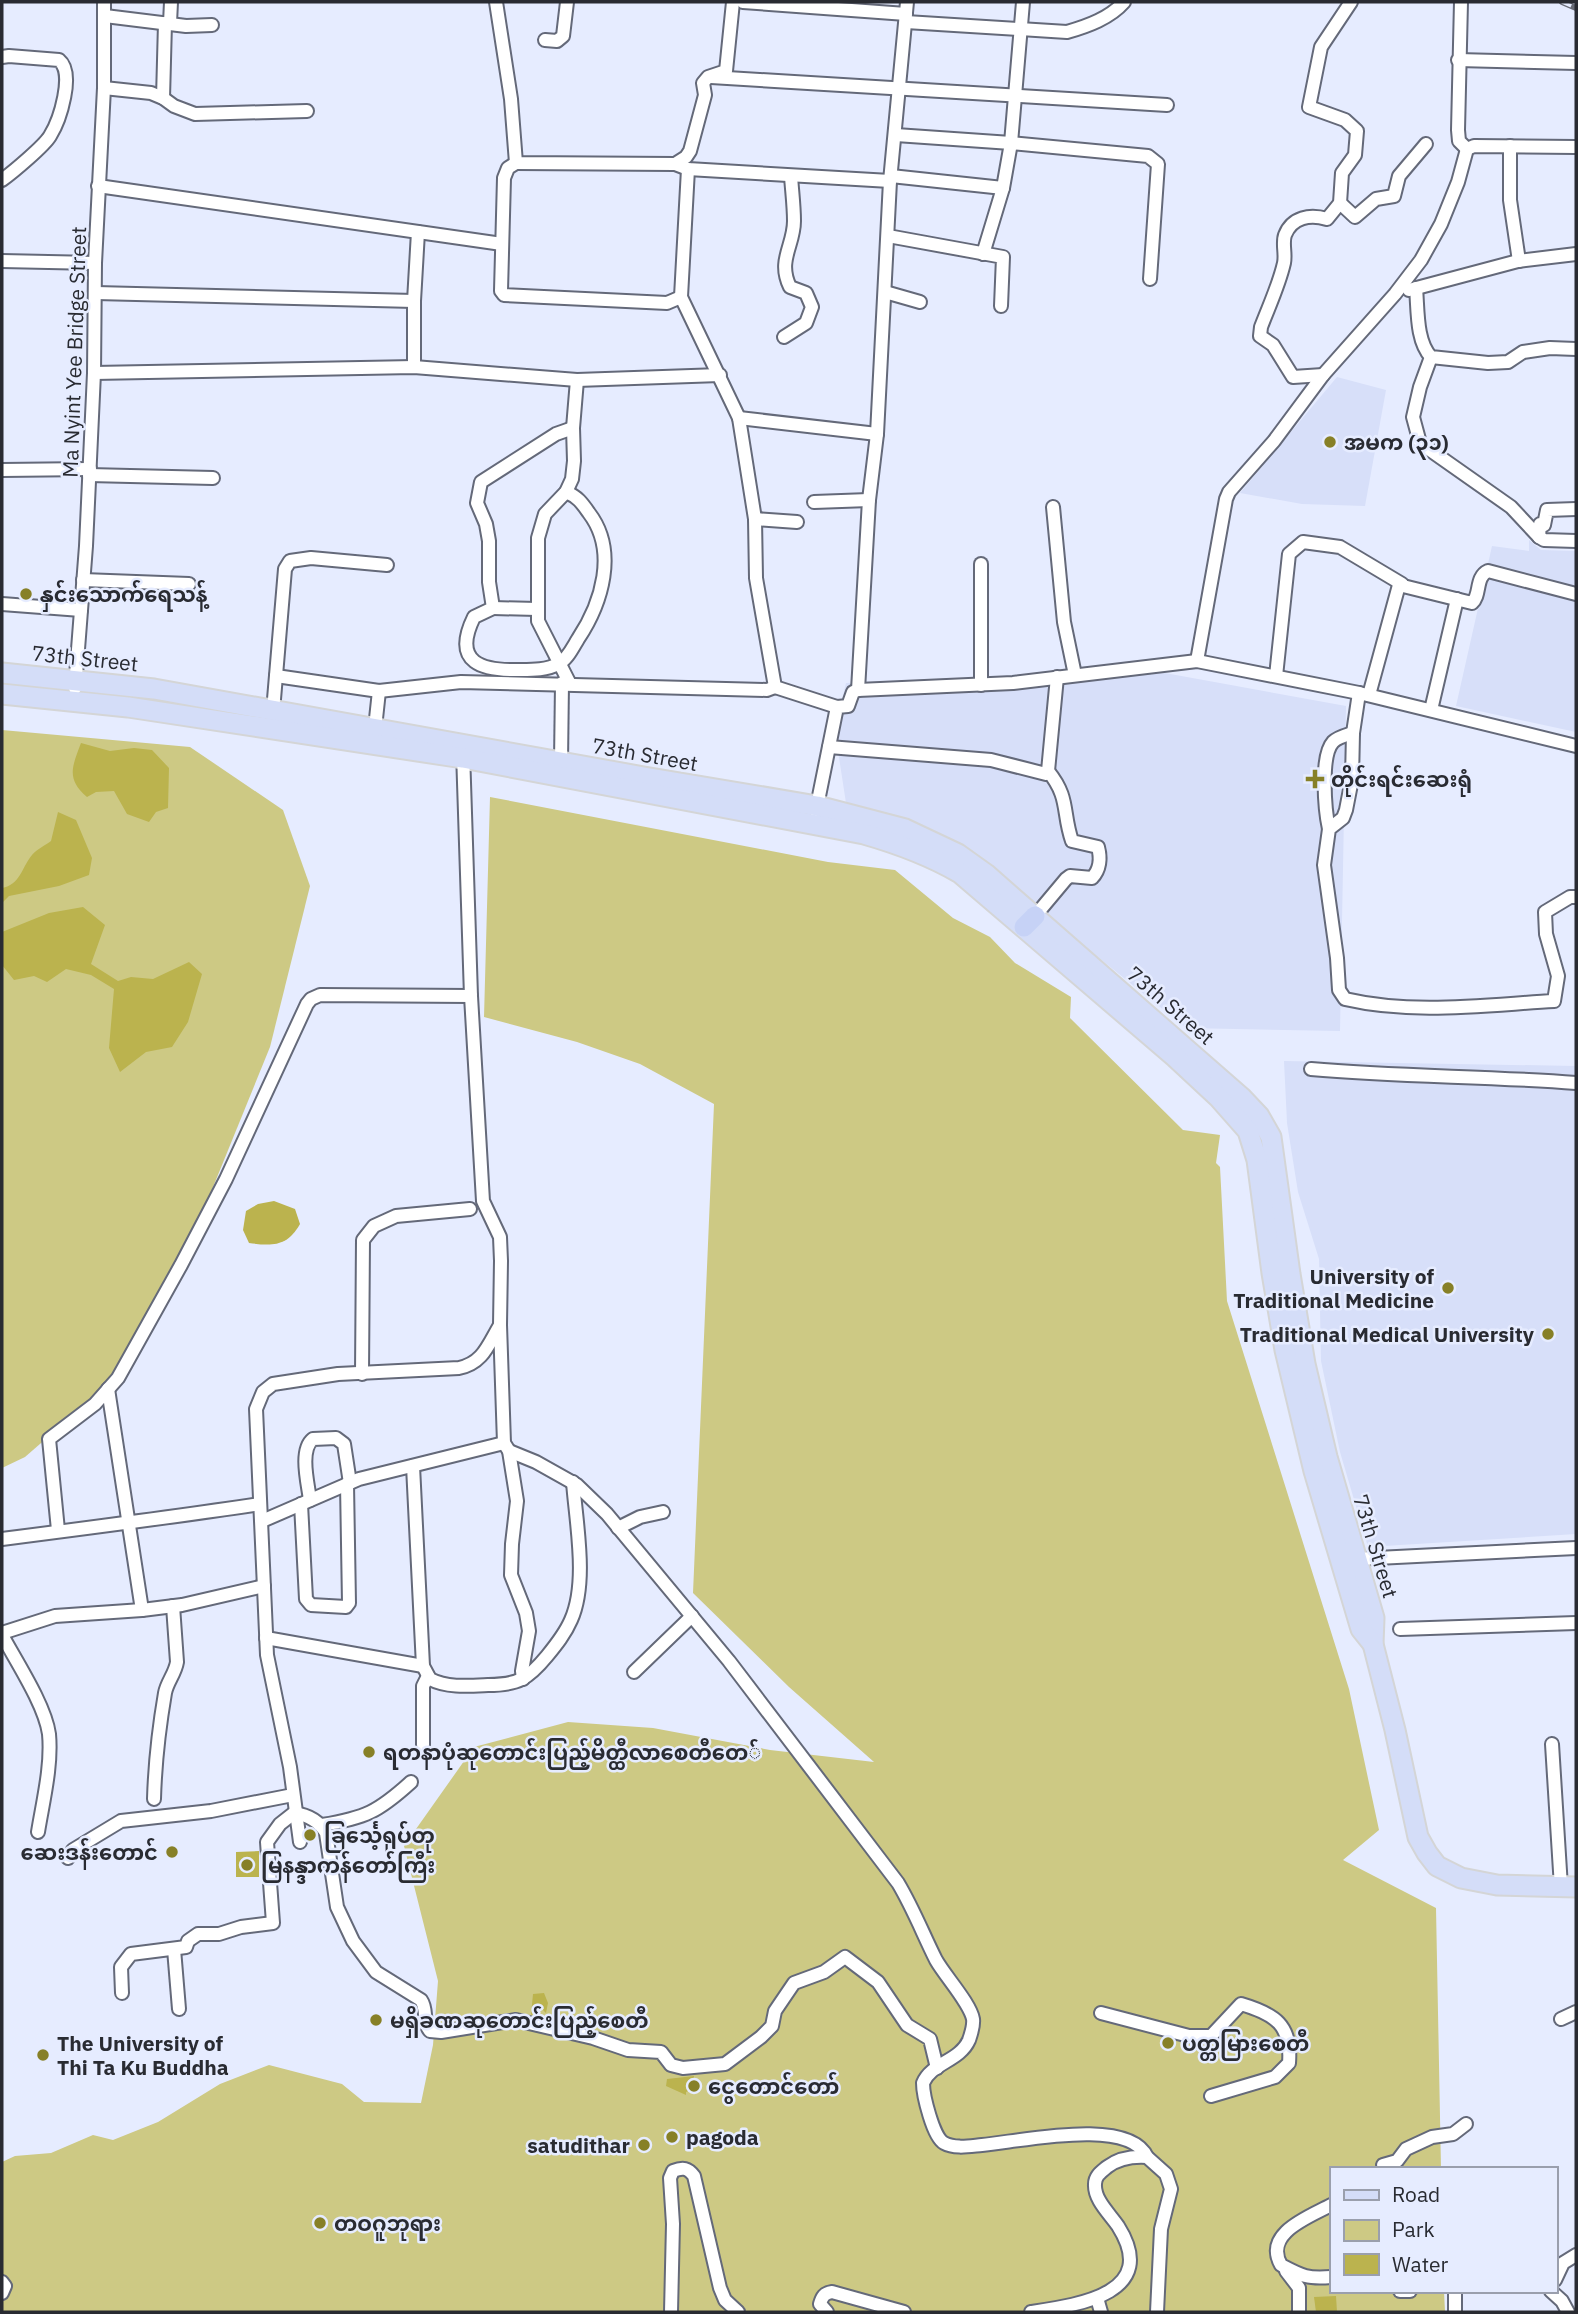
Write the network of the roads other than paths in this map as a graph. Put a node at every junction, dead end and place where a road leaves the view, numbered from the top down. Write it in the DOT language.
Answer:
graph roads {
  1 [pos="104,2"];
  2 [pos="171,2"];
  3 [pos="496,2"];
  4 [pos="567,2"];
  5 [pos="733,2"];
  6 [pos="743,2"];
  7 [pos="1023,2"];
  8 [pos="1124,2"];
  9 [pos="1351,2"];
  10 [pos="1461,2"];
  11 [pos="906,13"];
  12 [pos="105,16"];
  13 [pos="167,23"];
  14 [pos="212,25"];
  15 [pos="1021,29"];
  16 [pos="545,40"];
  17 [pos="2,57"];
  18 [pos="1458,60"];
  19 [pos="1576,63"];
  20 [pos="711,77"];
  21 [pos="104,88"];
  22 [pos="901,90"];
  23 [pos="1016,95"];
  24 [pos="163,98"];
  25 [pos="1167,104"];
  26 [pos="307,111"];
  27 [pos="896,135"];
  28 [pos="1011,143"];
  29 [pos="1426,144"];
  30 [pos="1510,146"];
  31 [pos="1576,147"];
  32 [pos="1467,149"];
  33 [pos="516,163"];
  34 [pos="675,164"];
  35 [pos="688,169"];
  36 [pos="791,176"];
  37 [pos="891,179"];
  38 [pos="2,180"];
  39 [pos="99,186"];
  40 [pos="1003,188"];
  41 [pos="1340,202"];
  42 [pos="418,232"];
  43 [pos="888,236"];
  44 [pos="502,244"];
  45 [pos="984,254"];
  46 [pos="1576,254"];
  47 [pos="2,261"];
  48 [pos="1519,261"];
  49 [pos="95,262"];
  50 [pos="1150,279"];
  51 [pos="1416,288"];
  52 [pos="886,292"];
  53 [pos="96,293"];
  54 [pos="1395,294"];
  55 [pos="681,297"];
  56 [pos="414,301"];
  57 [pos="920,302"];
  58 [pos="1002,306"];
  59 [pos="784,337"];
  60 [pos="1576,349"];
  61 [pos="1431,357"];
  62 [pos="414,367"];
  63 [pos="94,373"];
  64 [pos="720,375"];
  65 [pos="1323,375"];
  66 [pos="578,380"];
  67 [pos="739,418"];
  68 [pos="573,428"];
  69 [pos="877,434"];
  70 [pos="2,470"];
  71 [pos="90,472"];
  72 [pos="213,478"];
  73 [pos="566,492"];
  74 [pos="869,500"];
  75 [pos="814,502"];
  76 [pos="1054,507"];
  77 [pos="1576,509"];
  78 [pos="755,519"];
  79 [pos="797,522"];
  80 [pos="1539,537"];
  81 [pos="1576,541"];
  82 [pos="981,564"];
  83 [pos="387,565"];
  84 [pos="83,580"];
  85 [pos="189,584"];
  86 [pos="1402,584"];
  87 [pos="1576,594"];
  88 [pos="1457,599"];
  89 [pos="2,604"];
  90 [pos="493,608"];
  91 [pos="537,609"];
  92 [pos="81,610"];
  93 [pos="1198,661"];
  94 [pos="560,664"];
  95 [pos="2,673"];
  96 [pos="1075,675"];
  97 [pos="276,676"];
  98 [pos="1276,676"];
  99 [pos="1057,677"];
  100 [pos="77,679"];
  101 [pos="566,683"];
  102 [pos="981,685"];
  103 [pos="775,687"];
  104 [pos="858,690"];
  105 [pos="379,691"];
  106 [pos="2,694"];
  107 [pos="1364,694"];
  108 [pos="73,702"];
  109 [pos="837,707"];
  110 [pos="1431,710"];
  111 [pos="273,711"];
  112 [pos="375,728"];
  113 [pos="1353,733"];
  114 [pos="1576,746"];
  115 [pos="829,747"];
  116 [pos="463,751"];
  117 [pos="561,762"];
  118 [pos="1048,771"];
  119 [pos="815,815"];
  120 [pos="1329,830"];
  121 [pos="1576,897"];
  122 [pos="1030,921"];
  123 [pos="471,996"];
  124 [pos="1311,1069"];
  125 [pos="1576,1083"];
  126 [pos="470,1209"];
  127 [pos="500,1325"];
  128 [pos="362,1374"];
  129 [pos="108,1389"];
  130 [pos="506,1447"];
  131 [pos="413,1465"];
  132 [pos="573,1482"];
  133 [pos="349,1483"];
  134 [pos="305,1502"];
  135 [pos="261,1504"];
  136 [pos="663,1512"];
  137 [pos="262,1521"];
  138 [pos="128,1524"];
  139 [pos="618,1528"];
  140 [pos="58,1530"];
  141 [pos="2,1539"];
  142 [pos="1576,1548"];
  143 [pos="1357,1559"];
  144 [pos="264,1586"];
  145 [pos="173,1606"];
  146 [pos="142,1610"];
  147 [pos="692,1616"];
  148 [pos="1576,1623"];
  149 [pos="1401,1629"];
  150 [pos="2,1634"];
  151 [pos="267,1638"];
  152 [pos="1373,1644"];
  153 [pos="425,1671"];
  154 [pos="634,1672"];
  155 [pos="523,1679"];
  156 [pos="1552,1744"];
  157 [pos="423,1745"];
  158 [pos="411,1782"];
  159 [pos="293,1795"];
  160 [pos="154,1799"];
  161 [pos="295,1813"];
  162 [pos="322,1825"];
  163 [pos="38,1832"];
  164 [pos="300,1842"];
  165 [pos="68,1858"];
  166 [pos="1569,1887"];
  167 [pos="174,1949"];
  168 [pos="122,1993"];
  169 [pos="179,2009"];
  170 [pos="1576,2012"];
  171 [pos="1101,2013"];
  172 [pos="1561,2019"];
  173 [pos="937,2068"];
  174 [pos="1211,2096"];
  175 [pos="1466,2124"];
  176 [pos="1147,2157"];
  177 [pos="1384,2167"];
  178 [pos="1330,2206"];
  179 [pos="1576,2255"];
  180 [pos="1281,2265"];
  181 [pos="1557,2276"];
  182 [pos="1330,2277"];
  183 [pos="2,2282"];
  184 [pos="2,2293"];
  185 [pos="1455,2293"];
  186 [pos="1553,2293"];
  187 [pos="1097,2298"];
  188 [pos="1072,2308"];
  189 [pos="671,2312"];
  190 [pos="738,2312"];
  191 [pos="827,2312"];
  192 [pos="904,2312"];
  193 [pos="1031,2312"];
  194 [pos="1101,2312"];
  195 [pos="1157,2312"];
  196 [pos="1299,2312"];
  197 [pos="1455,2312"];
  198 [pos="1568,2312"];
  1 -- 12 [label="street, Ma Nyint Yee Bridge Street"];
  2 -- 13 [label="street"];
  3 -- 33 [label="street"];
  4 -- 16 [label="street"];
  5 -- 20 [label="street"];
  6 -- 11 [label="street"];
  7 -- 15 [label="street"];
  8 -- 15 [label="street"];
  9 -- 41 [label="street"];
  10 -- 18 [label="street"];
  11 -- 15 [label="street"];
  11 -- 22 [label="street"];
  12 -- 13 [label="street"];
  12 -- 21 [label="street, Ma Nyint Yee Bridge Street"];
  13 -- 14 [label="street"];
  13 -- 24 [label="street"];
  15 -- 23 [label="street"];
  17 -- 38 [label="street"];
  18 -- 19 [label="street"];
  18 -- 32 [label="street"];
  20 -- 22 [label="street"];
  20 -- 34 [label="street"];
  21 -- 24 [label="street"];
  21 -- 39 [label="street, Ma Nyint Yee Bridge Street"];
  22 -- 23 [label="street"];
  22 -- 27 [label="street"];
  23 -- 25 [label="street"];
  23 -- 28 [label="street"];
  24 -- 26 [label="street"];
  27 -- 28 [label="street"];
  27 -- 37 [label="street"];
  28 -- 40 [label="street"];
  28 -- 50 [label="street"];
  29 -- 41 [label="street"];
  30 -- 31 [label="street"];
  30 -- 32 [label="street"];
  30 -- 48 [label="street"];
  32 -- 54 [label="street"];
  33 -- 34 [label="street"];
  33 -- 44 [label="street"];
  34 -- 35 [label="street"];
  35 -- 36 [label="street"];
  35 -- 55 [label="street"];
  36 -- 37 [label="street"];
  36 -- 59 [label="street"];
  37 -- 40 [label="street"];
  37 -- 43 [label="street"];
  39 -- 42 [label="street"];
  39 -- 49 [label="street, Ma Nyint Yee Bridge Street"];
  40 -- 45 [label="street"];
  41 -- 65 [label="street"];
  42 -- 44 [label="street"];
  42 -- 56 [label="street"];
  43 -- 45 [label="street"];
  43 -- 52 [label="street"];
  44 -- 55 [label="street"];
  45 -- 58 [label="street"];
  46 -- 48 [label="street"];
  47 -- 49 [label="street"];
  48 -- 51 [label="street"];
  49 -- 53 [label="street, Ma Nyint Yee Bridge Street"];
  51 -- 54 [label="street"];
  51 -- 61 [label="street"];
  52 -- 57 [label="street"];
  52 -- 69 [label="street"];
  53 -- 56 [label="street"];
  53 -- 63 [label="street, Ma Nyint Yee Bridge Street"];
  54 -- 65 [label="street"];
  55 -- 64 [label="street"];
  56 -- 62 [label="street"];
  60 -- 61 [label="street"];
  61 -- 80 [label="street"];
  62 -- 63 [label="street"];
  62 -- 66 [label="street"];
  63 -- 71 [label="street, Ma Nyint Yee Bridge Street"];
  64 -- 66 [label="street"];
  64 -- 67 [label="street"];
  65 -- 93 [label="street"];
  66 -- 68 [label="street"];
  67 -- 69 [label="street"];
  67 -- 78 [label="street"];
  68 -- 73 [label="street"];
  68 -- 90 [label="street"];
  69 -- 74 [label="street"];
  70 -- 71 [label="street"];
  71 -- 72 [label="street"];
  71 -- 84 [label="street, Ma Nyint Yee Bridge Street"];
  73 -- 91 [label="street"];
  73 -- 94 [label="street"];
  74 -- 75 [label="street"];
  74 -- 104 [label="street"];
  76 -- 96 [label="street"];
  77 -- 80 [label="street"];
  78 -- 79 [label="street"];
  78 -- 103 [label="street"];
  80 -- 81 [label="street"];
  82 -- 102 [label="street"];
  83 -- 97 [label="street"];
  84 -- 85 [label="street"];
  84 -- 92 [label="street, Ma Nyint Yee Bridge Street"];
  86 -- 88 [label="street"];
  86 -- 98 [label="street"];
  86 -- 107 [label="street"];
  87 -- 88 [label="street"];
  88 -- 110 [label="street"];
  89 -- 92 [label="street"];
  90 -- 91 [label="street"];
  90 -- 94 [label="street"];
  91 -- 94 [label="street"];
  92 -- 100 [label="street, Ma Nyint Yee Bridge Street"];
  93 -- 96 [label="street"];
  93 -- 98 [label="street"];
  94 -- 101 [label="street"];
  95 -- 100 [label="main road, 73th Street"];
  96 -- 99 [label="street"];
  97 -- 105 [label="street"];
  97 -- 111 [label="street"];
  98 -- 107 [label="street"];
  99 -- 102 [label="street"];
  99 -- 118 [label="street"];
  100 -- 108 [label="street, Ma Nyint Yee Bridge Street"];
  100 -- 111 [label="main road, 73th Street"];
  101 -- 103 [label="street"];
  101 -- 105 [label="street"];
  101 -- 117 [label="street"];
  102 -- 104 [label="street"];
  103 -- 109 [label="street"];
  104 -- 109 [label="street"];
  105 -- 112 [label="street"];
  106 -- 108 [label="main road, 73th Street"];
  107 -- 110 [label="street"];
  107 -- 113 [label="street"];
  108 -- 116 [label="main road, 73th Street"];
  109 -- 115 [label="street"];
  110 -- 114 [label="street"];
  111 -- 112 [label="main road, 73th Street"];
  112 -- 116 [label="main road, 73th Street"];
  113 -- 120 [label="street"];
  113 -- 120 [label="street"];
  115 -- 118 [label="street"];
  115 -- 119 [label="street"];
  116 -- 117 [label="main road, 73th Street"];
  116 -- 119 [label="main road, 73th Street"];
  116 -- 123 [label="street"];
  117 -- 119 [label="main road, 73th Street"];
  118 -- 122 [label="street"];
  119 -- 122 [label="main road, 73th Street"];
  120 -- 121 [label="street"];
  122 -- 143 [label="main road, 73th Street"];
  122 -- 152 [label="main road, 73th Street"];
  123 -- 127 [label="street"];
  123 -- 129 [label="street"];
  124 -- 125 [label="street"];
  126 -- 128 [label="street"];
  127 -- 128 [label="street"];
  127 -- 130 [label="street"];
  128 -- 135 [label="street"];
  129 -- 138 [label="street"];
  129 -- 140 [label="street"];
  130 -- 131 [label="street"];
  130 -- 132 [label="street"];
  130 -- 155 [label="street"];
  131 -- 133 [label="street"];
  131 -- 153 [label="street"];
  132 -- 139 [label="street"];
  132 -- 155 [label="street"];
  133 -- 134 [label="street"];
  133 -- 134 [label="street"];
  133 -- 134 [label="street"];
  134 -- 137 [label="street"];
  135 -- 137 [label="street"];
  135 -- 138 [label="street"];
  136 -- 139 [label="street"];
  137 -- 144 [label="street"];
  138 -- 140 [label="street"];
  138 -- 146 [label="street"];
  139 -- 147 [label="street"];
  140 -- 141 [label="street"];
  142 -- 143 [label="street"];
  143 -- 152 [label="main road, 73th Street"];
  144 -- 145 [label="street"];
  144 -- 151 [label="street"];
  145 -- 146 [label="street"];
  145 -- 160 [label="street"];
  146 -- 150 [label="street"];
  147 -- 154 [label="street"];
  147 -- 173 [label="street"];
  148 -- 149 [label="street"];
  150 -- 163 [label="street"];
  151 -- 153 [label="street"];
  151 -- 159 [label="street"];
  152 -- 166 [label="main road"];
  153 -- 155 [label="street"];
  153 -- 157 [label="street"];
  156 -- 166 [label="street"];
  158 -- 162 [label="street"];
  159 -- 161 [label="street"];
  159 -- 165 [label="street"];
  161 -- 162 [label="street"];
  161 -- 164 [label="street"];
  161 -- 167 [label="street"];
  162 -- 173 [label="street"];
  167 -- 168 [label="street"];
  167 -- 169 [label="street"];
  170 -- 172 [label="street"];
  171 -- 174 [label="street"];
  173 -- 176 [label="street"];
  175 -- 177 [label="street"];
  176 -- 187 [label="street"];
  176 -- 195 [label="street"];
  178 -- 180 [label="street"];
  179 -- 181 [label="street"];
  180 -- 182 [label="street"];
  180 -- 196 [label="street"];
  183 -- 184 [label="street"];
  185 -- 197 [label="street"];
  186 -- 198 [label="street"];
  187 -- 188 [label="street"];
  187 -- 194 [label="street"];
  188 -- 193 [label="street"];
  189 -- 190 [label="street"];
  191 -- 192 [label="street"];
}
